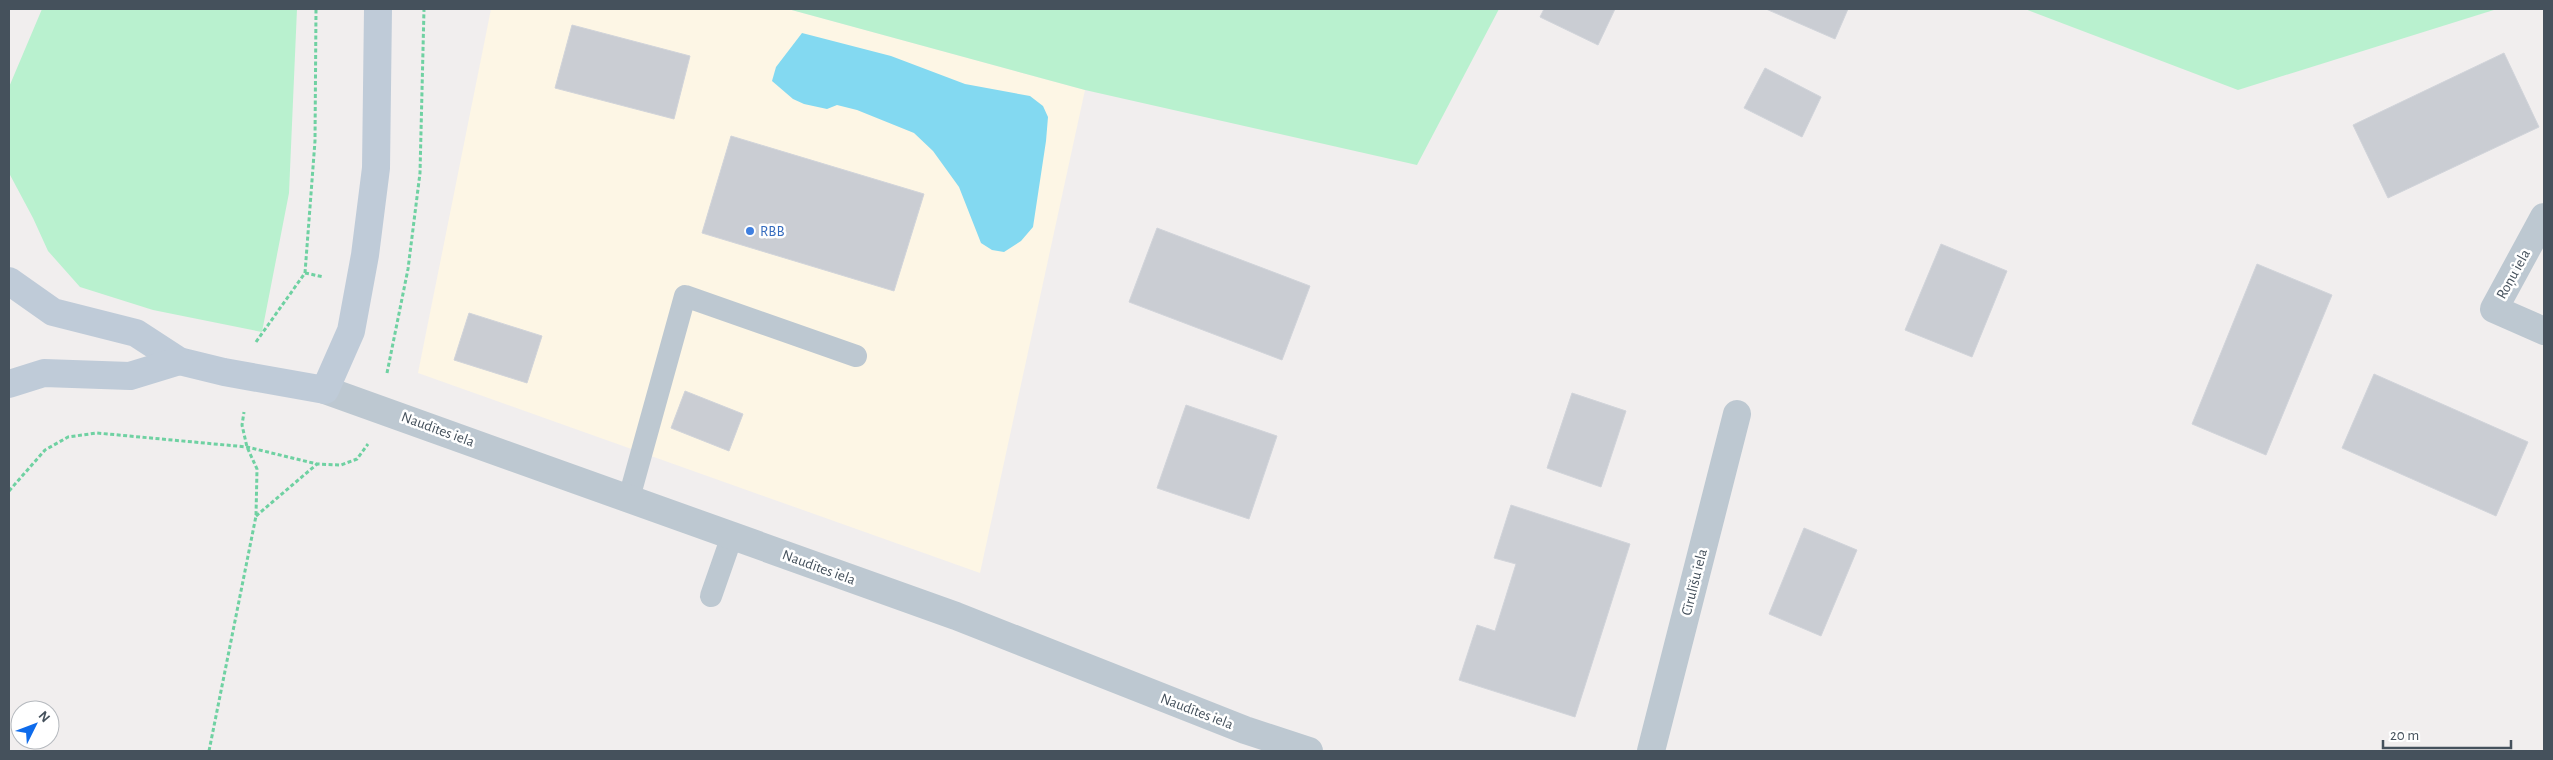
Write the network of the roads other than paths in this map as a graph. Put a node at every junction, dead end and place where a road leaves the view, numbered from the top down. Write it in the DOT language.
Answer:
graph roads {
  1 [pos="378,9"];
  2 [pos="2544,217"];
  3 [pos="9,281"];
  4 [pos="2544,331"];
  5 [pos="856,356"];
  6 [pos="179,361"];
  7 [pos="9,384"];
  8 [pos="325,390"];
  9 [pos="1737,414"];
  10 [pos="629,498"];
  11 [pos="732,536"];
  12 [pos="711,596"];
  13 [pos="1309,751"];
  14 [pos="1651,751"];
  1 -- 8 [label="main road"];
  2 -- 4 [label="street, Roņu iela"];
  3 -- 6 [label="main road"];
  5 -- 10 [label="lane"];
  6 -- 7 [label="main road"];
  6 -- 8 [label="main road"];
  8 -- 10 [label="street, Naudītes iela"];
  9 -- 14 [label="street, Cīrulīšu iela"];
  10 -- 11 [label="street, Naudītes iela"];
  11 -- 12 [label="lane"];
  11 -- 13 [label="street, Naudītes iela"];
}
